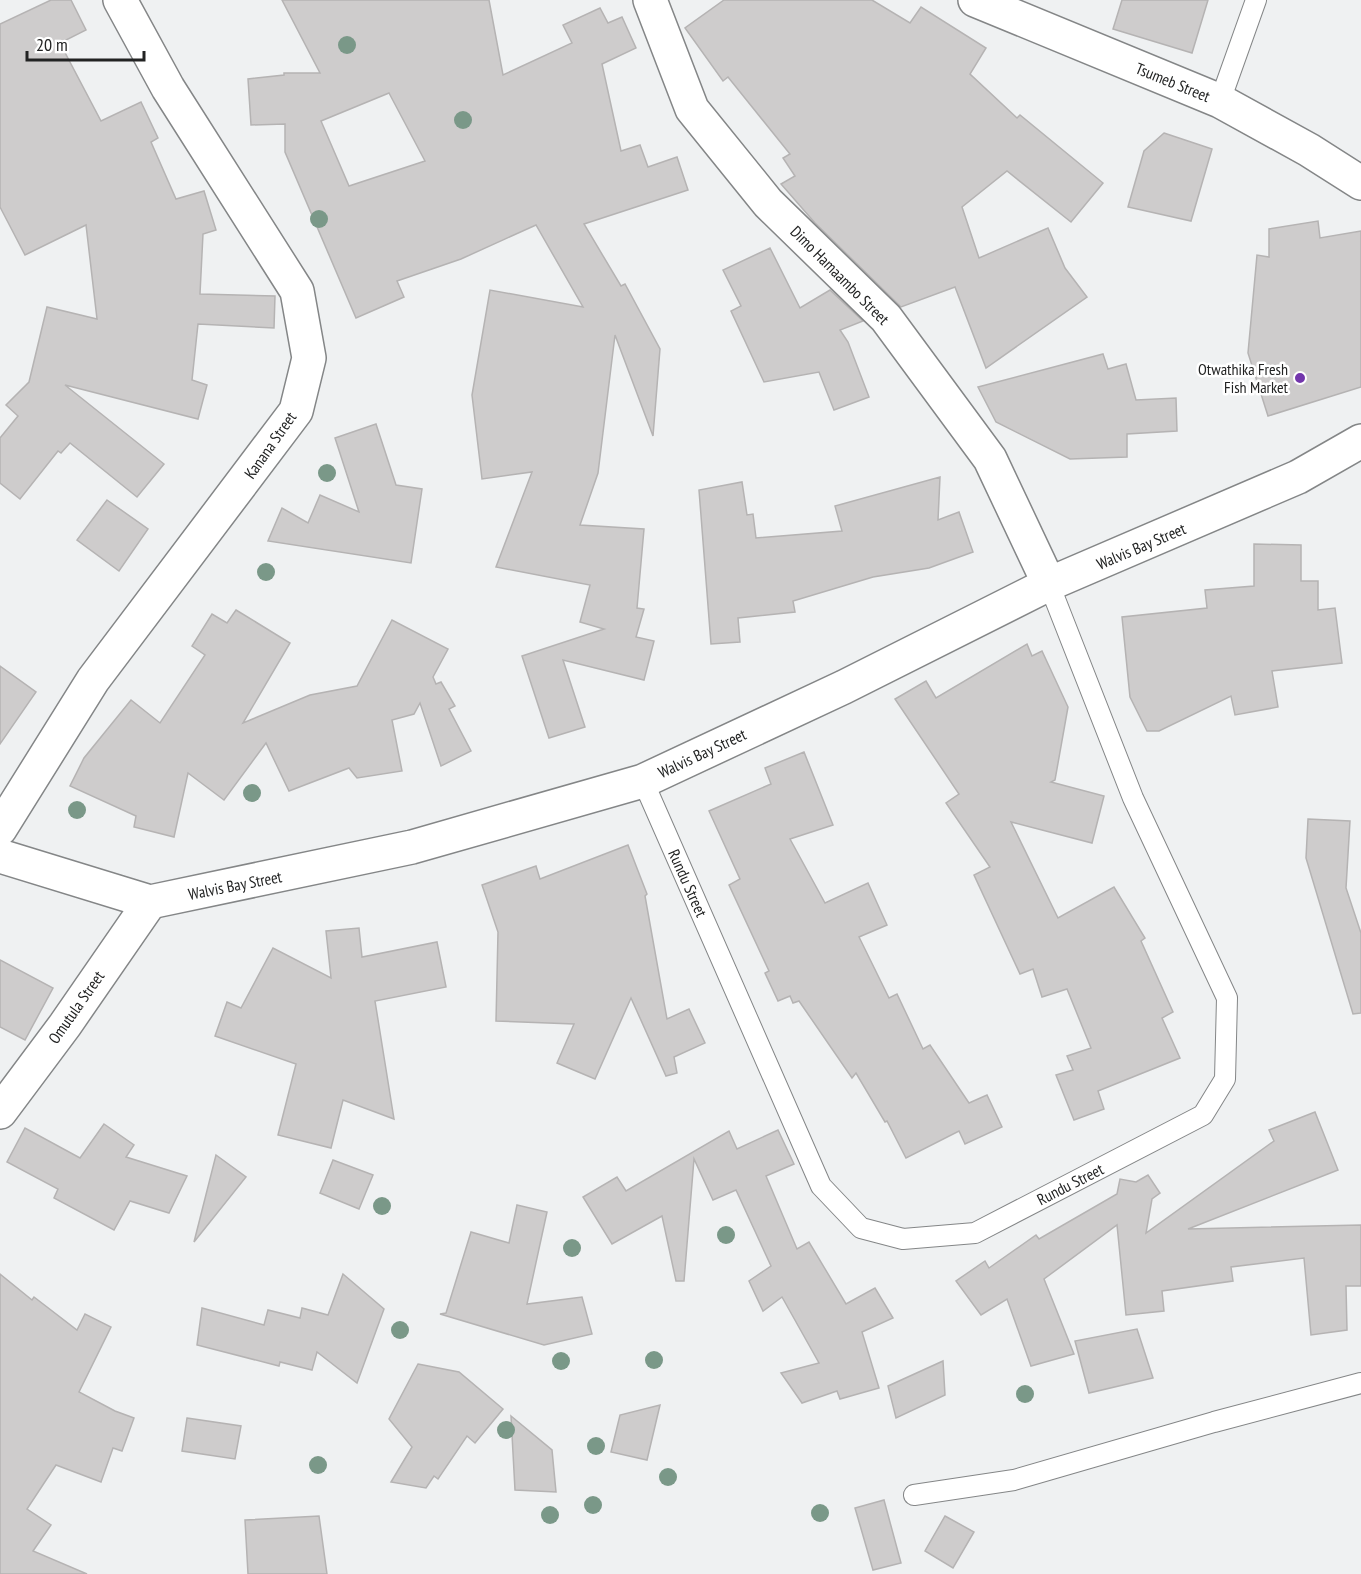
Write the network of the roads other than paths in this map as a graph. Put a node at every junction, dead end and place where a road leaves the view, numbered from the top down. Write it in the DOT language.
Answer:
graph roads {
  1 [pos="120,0"];
  2 [pos="650,0"];
  3 [pos="975,0"];
  4 [pos="1256,0"];
  5 [pos="1220,101"];
  6 [pos="1361,183"];
  7 [pos="1361,441"];
  8 [pos="1049,584"];
  9 [pos="643,781"];
  10 [pos="0,829"];
  11 [pos="0,856"];
  12 [pos="150,902"];
  13 [pos="0,1112"];
  14 [pos="1361,1383"];
  15 [pos="914,1495"];
  1 -- 10 [label="street, Kanana Street"];
  2 -- 8 [label="street, Dimo Hamaambo Street"];
  3 -- 5 [label="street, Tsumeb Street"];
  4 -- 5 [label="lane"];
  5 -- 6 [label="street, Tsumeb Street"];
  7 -- 8 [label="street, Walvis Bay Street"];
  8 -- 9 [label="street, Walvis Bay Street"];
  8 -- 9 [label="lane, Rundu Street"];
  9 -- 12 [label="street, Walvis Bay Street"];
  11 -- 12 [label="street, Walvis Bay Street"];
  12 -- 13 [label="street, Omutula Street"];
  14 -- 15 [label="lane"];
}
